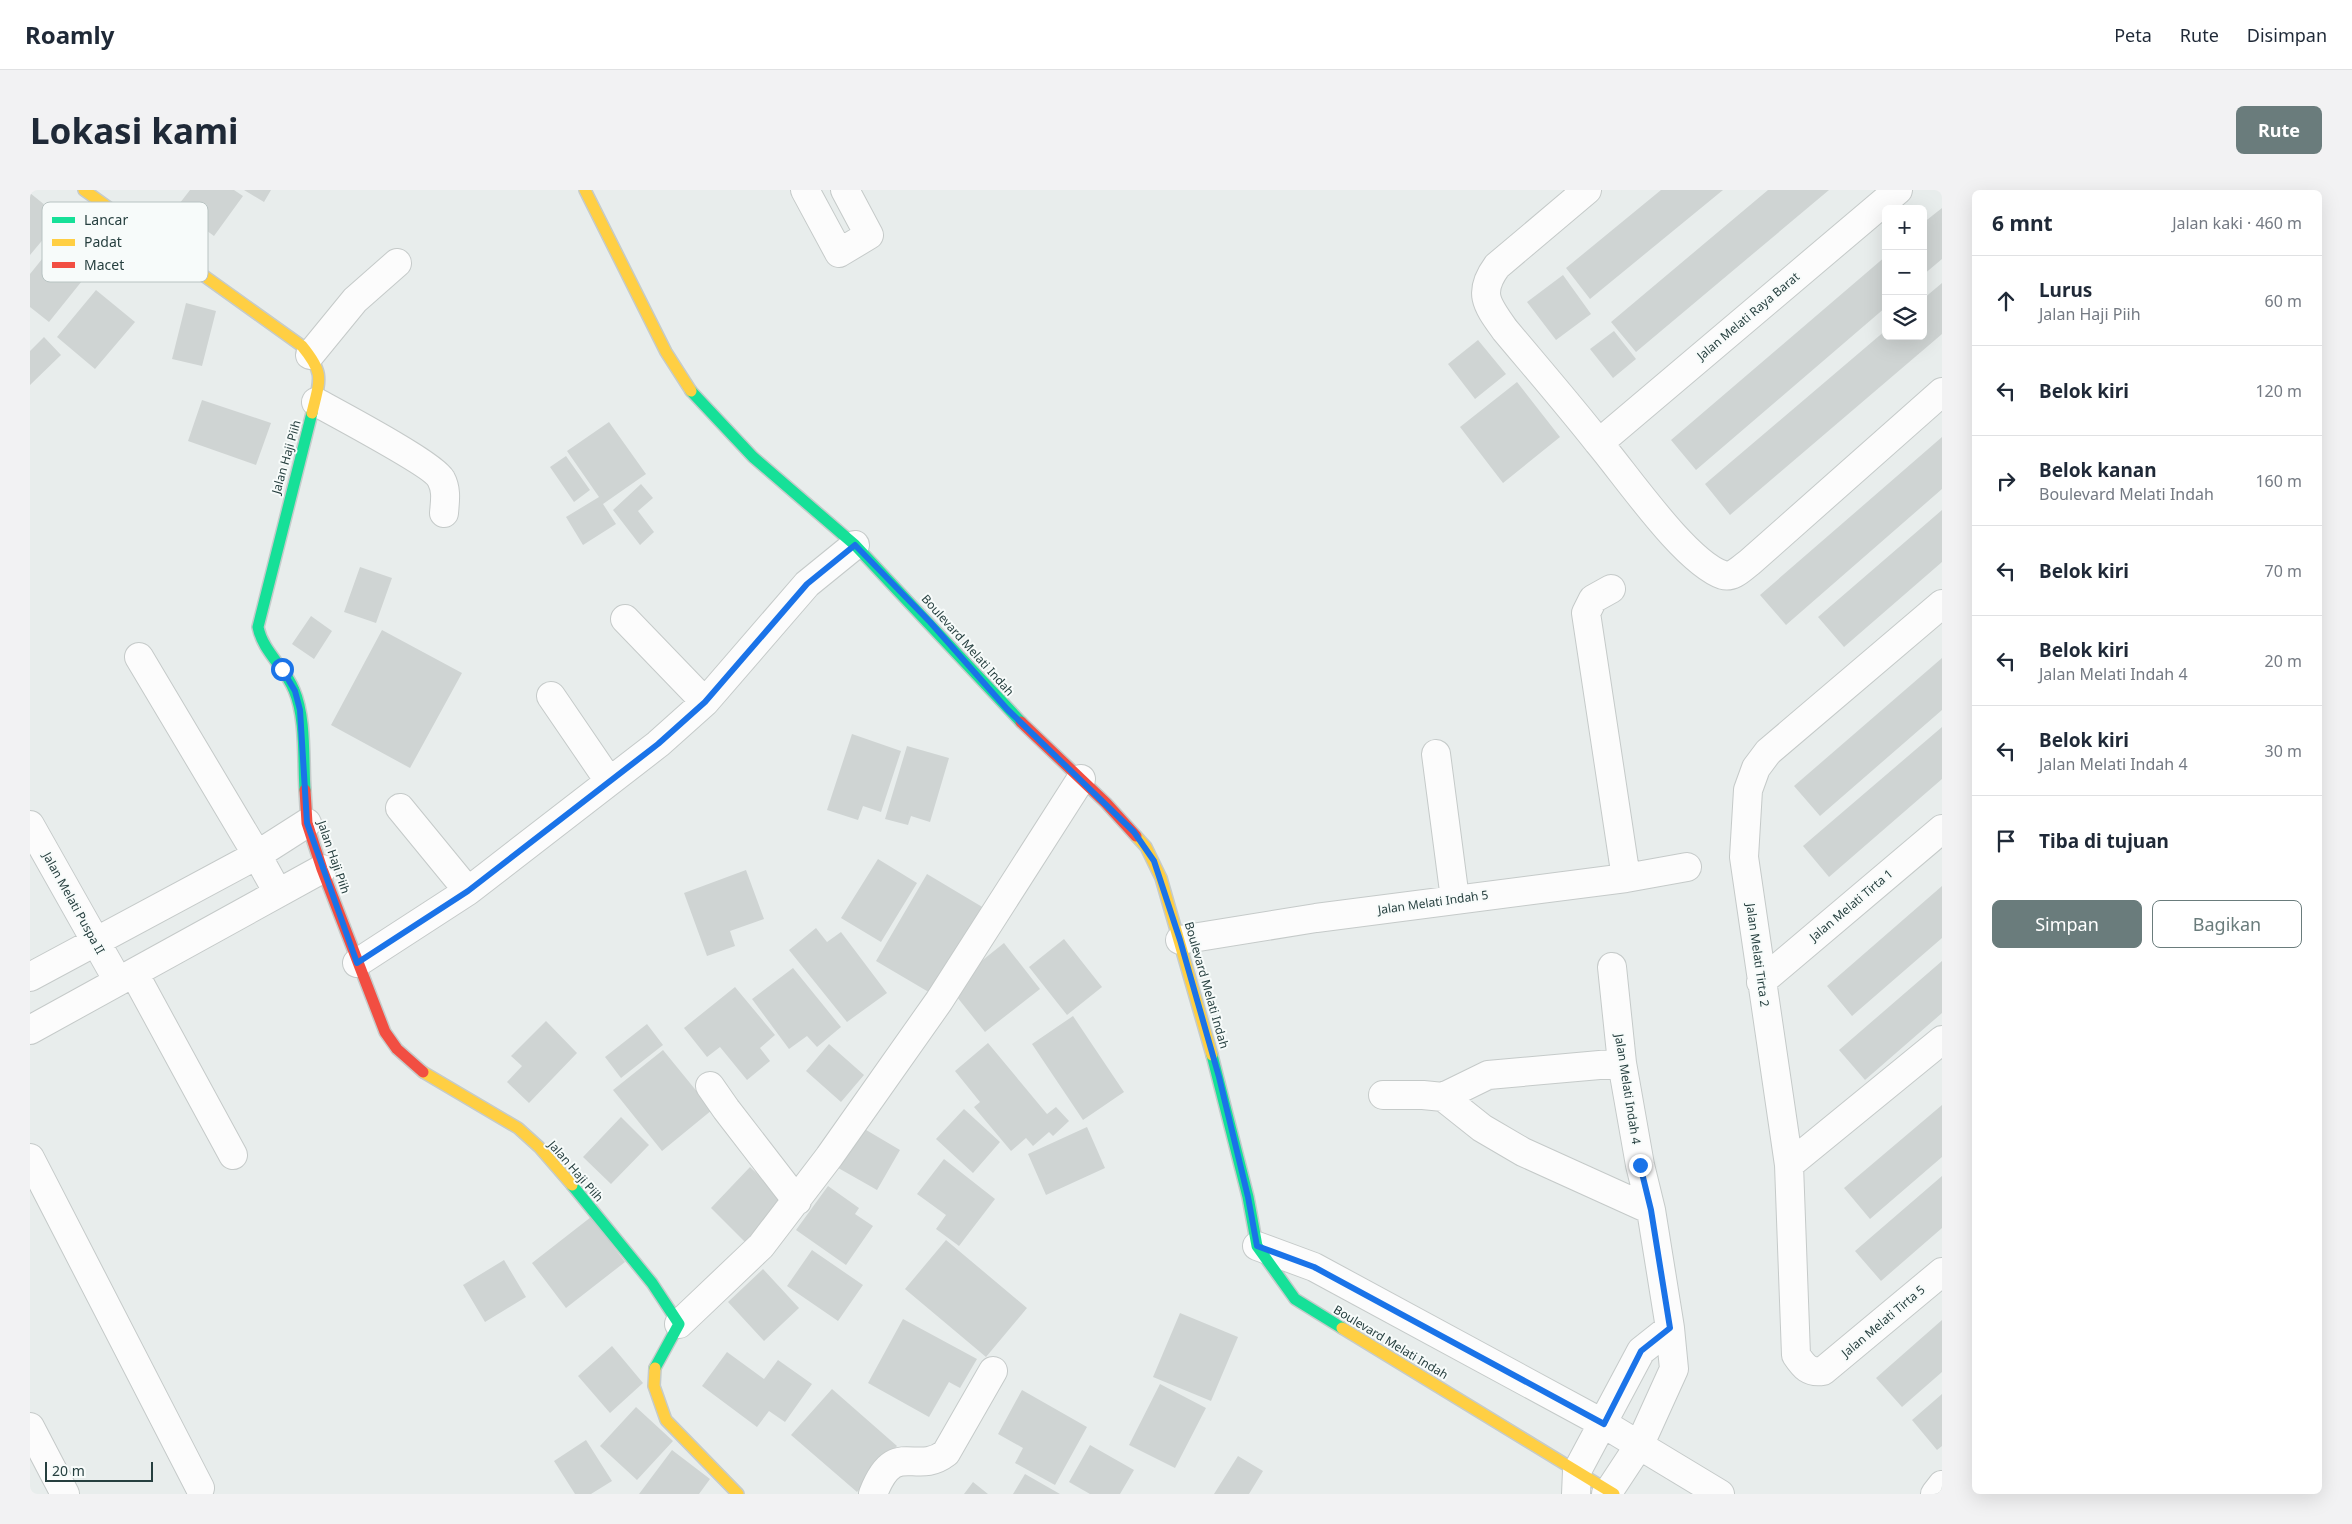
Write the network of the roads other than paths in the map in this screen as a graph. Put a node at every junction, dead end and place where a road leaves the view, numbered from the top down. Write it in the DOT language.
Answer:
graph roads {
  1 [pos="84,190"];
  2 [pos="585,190"];
  3 [pos="805,190"];
  4 [pos="845,190"];
  5 [pos="1587,190"];
  6 [pos="1898,190"];
  7 [pos="101,202"];
  8 [pos="397,263"];
  9 [pos="208,279"];
  10 [pos="310,355"];
  11 [pos="1942,392"];
  12 [pos="316,402"];
  13 [pos="1599,443"];
  14 [pos="444,513"];
  15 [pos="855,545"];
  16 [pos="1611,589"];
  17 [pos="1942,604"];
  18 [pos="625,619"];
  19 [pos="139,657"];
  20 [pos="551,696"];
  21 [pos="705,702"];
  22 [pos="1436,754"];
  23 [pos="1081,779"];
  24 [pos="609,781"];
  25 [pos="400,808"];
  26 [pos="307,823"];
  27 [pos="30,825"];
  28 [pos="1942,829"];
  29 [pos="257,855"];
  30 [pos="1686,867"];
  31 [pos="322,869"];
  32 [pos="1626,878"];
  33 [pos="468,891"];
  34 [pos="278,894"];
  35 [pos="1455,899"];
  36 [pos="1180,940"];
  37 [pos="96,942"];
  38 [pos="357,963"];
  39 [pos="1612,966"];
  40 [pos="30,977"];
  41 [pos="126,977"];
  42 [pos="1761,982"];
  43 [pos="30,1030"];
  44 [pos="1942,1040"];
  45 [pos="1622,1062"];
  46 [pos="710,1086"];
  47 [pos="1383,1095"];
  48 [pos="1443,1097"];
  49 [pos="233,1155"];
  50 [pos="30,1158"];
  51 [pos="1789,1166"];
  52 [pos="797,1201"];
  53 [pos="1651,1210"];
  54 [pos="1257,1246"];
  55 [pos="1942,1272"];
  56 [pos="678,1324"];
  57 [pos="1670,1328"];
  58 [pos="992,1371"];
  59 [pos="1824,1371"];
  60 [pos="1604,1424"];
  61 [pos="30,1427"];
  62 [pos="1640,1444"];
  63 [pos="1576,1482"];
  64 [pos="1942,1485"];
  65 [pos="200,1488"];
  66 [pos="1610,1493"];
  67 [pos="64,1494"];
  68 [pos="738,1494"];
  69 [pos="873,1494"];
  70 [pos="1720,1494"];
  71 [pos="1935,1494"];
  1 -- 7 [label="street, Jalan Haji Piih"];
  2 -- 15 [label="street, Boulevard Melati Indah"];
  3 -- 4 [label="street"];
  5 -- 13 [label="street"];
  6 -- 13 [label="street, Jalan Melati Raya Barat"];
  8 -- 10 [label="street"];
  9 -- 10 [label="street, Jalan Haji Piih"];
  10 -- 12 [label="street, Jalan Haji Piih"];
  11 -- 13 [label="street"];
  12 -- 14 [label="street"];
  12 -- 26 [label="street, Jalan Haji Piih"];
  15 -- 21 [label="street"];
  15 -- 23 [label="street, Boulevard Melati Indah"];
  16 -- 32 [label="street"];
  17 -- 42 [label="street, Jalan Melati Tirta 2"];
  18 -- 21 [label="street"];
  19 -- 29 [label="street"];
  20 -- 24 [label="street"];
  21 -- 24 [label="street"];
  22 -- 35 [label="street"];
  23 -- 36 [label="street, Boulevard Melati Indah"];
  23 -- 52 [label="street"];
  24 -- 33 [label="street"];
  25 -- 33 [label="street"];
  26 -- 29 [label="street"];
  26 -- 31 [label="street, Jalan Haji Piih"];
  27 -- 37 [label="street, Jalan Melati Puspa II"];
  28 -- 42 [label="street, Jalan Melati Tirta 1"];
  29 -- 34 [label="street"];
  29 -- 37 [label="street"];
  30 -- 32 [label="street, Jalan Melati Indah 5"];
  31 -- 34 [label="street"];
  31 -- 38 [label="street, Jalan Haji Piih"];
  32 -- 35 [label="street, Jalan Melati Indah 5"];
  33 -- 38 [label="street"];
  34 -- 41 [label="street"];
  35 -- 36 [label="street, Jalan Melati Indah 5"];
  36 -- 54 [label="street, Boulevard Melati Indah"];
  37 -- 40 [label="street"];
  37 -- 41 [label="street, Jalan Melati Puspa II"];
  38 -- 56 [label="street, Jalan Haji Piih"];
  39 -- 45 [label="street, Jalan Melati Indah 4"];
  41 -- 43 [label="street"];
  41 -- 49 [label="street, Jalan Melati Puspa II"];
  42 -- 51 [label="street, Jalan Melati Tirta 2"];
  44 -- 51 [label="street"];
  45 -- 48 [label="street"];
  45 -- 53 [label="street, Jalan Melati Indah 4"];
  46 -- 52 [label="street"];
  47 -- 48 [label="street"];
  48 -- 53 [label="street"];
  50 -- 65 [label="street"];
  51 -- 59 [label="street, Jalan Melati Tirta 2"];
  52 -- 56 [label="street"];
  53 -- 57 [label="street, Jalan Melati Indah 4"];
  54 -- 60 [label="street"];
  54 -- 63 [label="street, Boulevard Melati Indah"];
  55 -- 59 [label="street, Jalan Melati Tirta 5"];
  56 -- 68 [label="street"];
  57 -- 60 [label="street"];
  57 -- 62 [label="street, Jalan Melati Indah 4"];
  58 -- 69 [label="street"];
  60 -- 62 [label="street"];
  60 -- 63 [label="street"];
  61 -- 67 [label="street"];
  62 -- 66 [label="street, Jalan Melati Indah 4"];
  62 -- 70 [label="street"];
  63 -- 66 [label="street, Boulevard Melati Indah"];
  64 -- 71 [label="street"];
}
